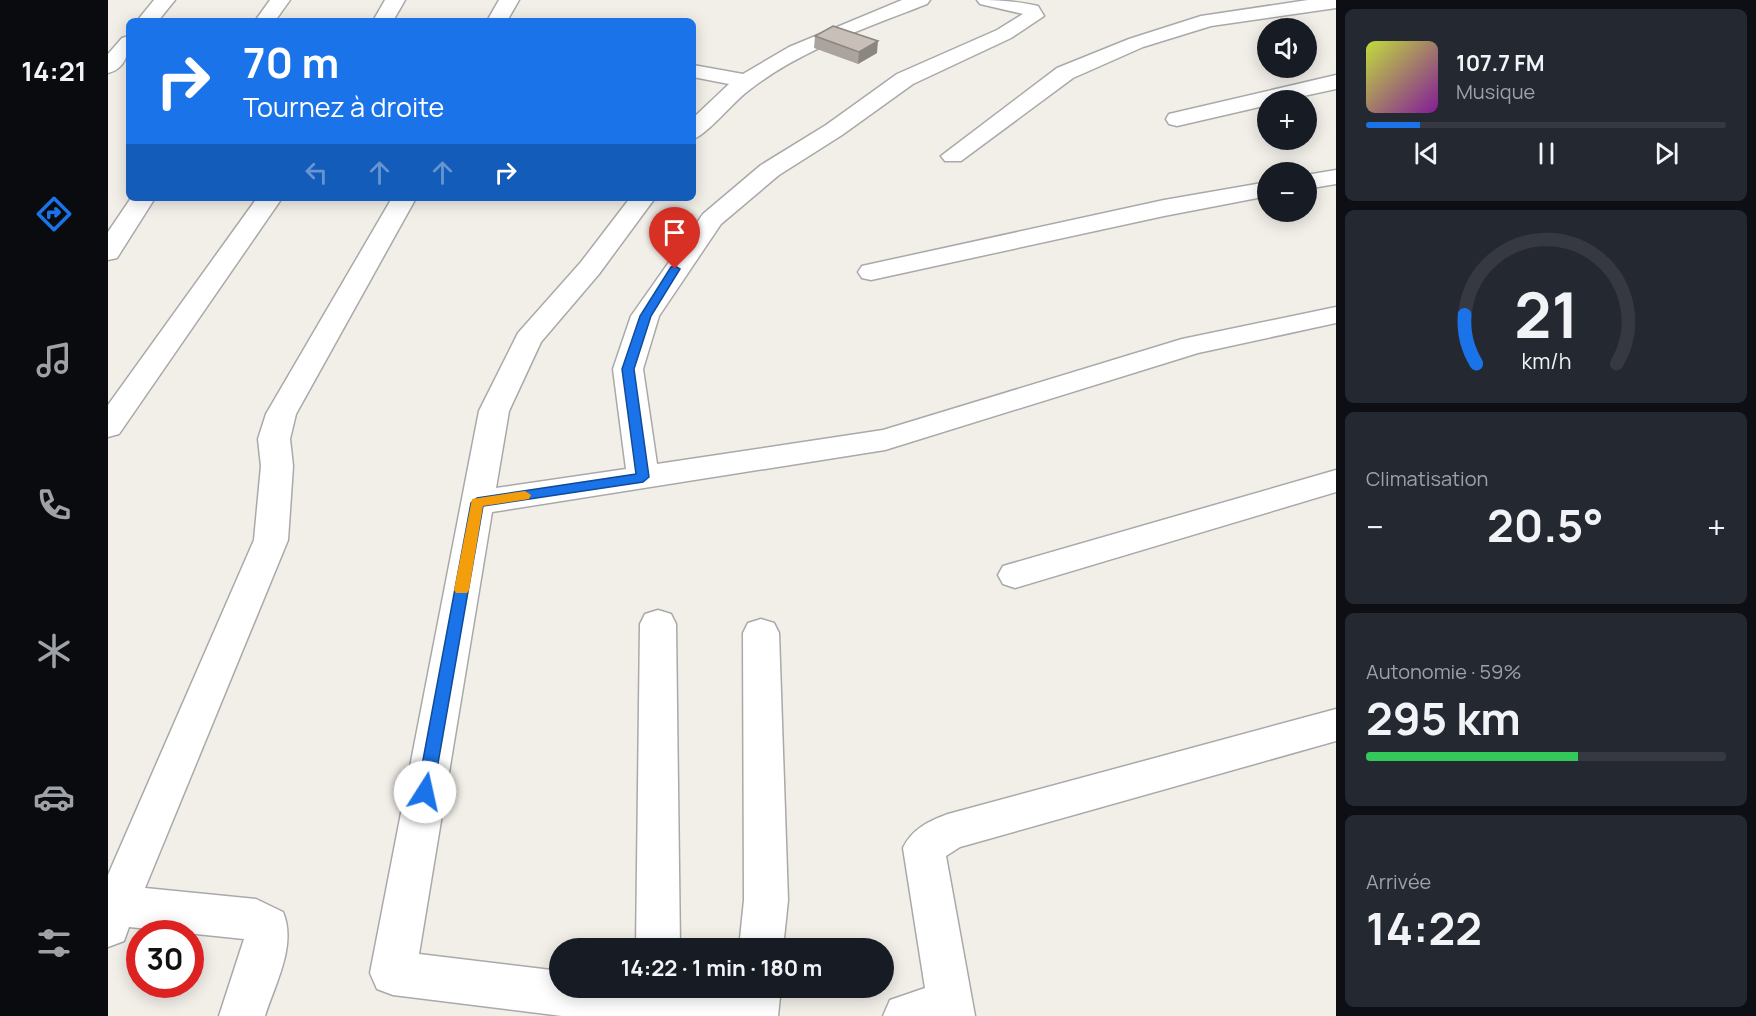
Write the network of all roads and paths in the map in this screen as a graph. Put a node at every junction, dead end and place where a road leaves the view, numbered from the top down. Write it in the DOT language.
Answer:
graph roads {
  1 [pos="165,0"];
  2 [pos="280,0"];
  3 [pos="395,0"];
  4 [pos="509,0"];
  5 [pos="920,0"];
  6 [pos="987,0"];
  7 [pos="1336,2"];
  8 [pos="1293,4"];
  9 [pos="150,18"];
  10 [pos="267,18"];
  11 [pos="385,18"];
  12 [pos="499,18"];
  13 [pos="126,46"];
  14 [pos="108,67"];
  15 [pos="696,72"];
  16 [pos="745,81"];
  17 [pos="1336,82"];
  18 [pos="1177,119"];
  19 [pos="696,129"];
  20 [pos="953,156"];
  21 [pos="1336,177"];
  22 [pos="1317,180"];
  23 [pos="1257,191"];
  24 [pos="141,201"];
  25 [pos="268,201"];
  26 [pos="402,201"];
  27 [pos="641,201"];
  28 [pos="108,252"];
  29 [pos="871,272"];
  30 [pos="1336,315"];
  31 [pos="108,427"];
  32 [pos="643,477"];
  33 [pos="1336,481"];
  34 [pos="477,503"];
  35 [pos="1015,575"];
  36 [pos="658,624"];
  37 [pos="760,633"];
  38 [pos="1336,725"];
  39 [pos="111,912"];
  40 [pos="658,938"];
  41 [pos="762,938"];
  42 [pos="619,998"];
  43 [pos="671,998"];
  44 [pos="757,998"];
  45 [pos="540,1004"];
  46 [pos="951,1010"];
  47 [pos="242,1016"];
  48 [pos="746,1016"];
  49 [pos="755,1016"];
  50 [pos="906,1016"];
  1 -- 9 [label="street"];
  2 -- 10 [label="street"];
  3 -- 11 [label="street"];
  4 -- 12 [label="street"];
  5 -- 16 [label="street"];
  6 -- 32 [label="street"];
  7 -- 8 [label="street"];
  8 -- 20 [label="street"];
  13 -- 14 [label="street"];
  15 -- 16 [label="street"];
  16 -- 19 [label="street"];
  17 -- 18 [label="street"];
  21 -- 22 [label="street"];
  23 -- 29 [label="street"];
  24 -- 28 [label="street"];
  25 -- 31 [label="street"];
  26 -- 39 [label="street"];
  27 -- 34 [label="street"];
  30 -- 32 [label="street"];
  32 -- 34 [label="street"];
  33 -- 35 [label="street"];
  34 -- 45 [label="street"];
  36 -- 40 [label="street"];
  37 -- 41 [label="street"];
  38 -- 46 [label="street"];
  39 -- 47 [label="street"];
  42 -- 45 [label="street"];
  43 -- 48 [label="street"];
  44 -- 49 [label="street"];
  46 -- 50 [label="street"];
}
